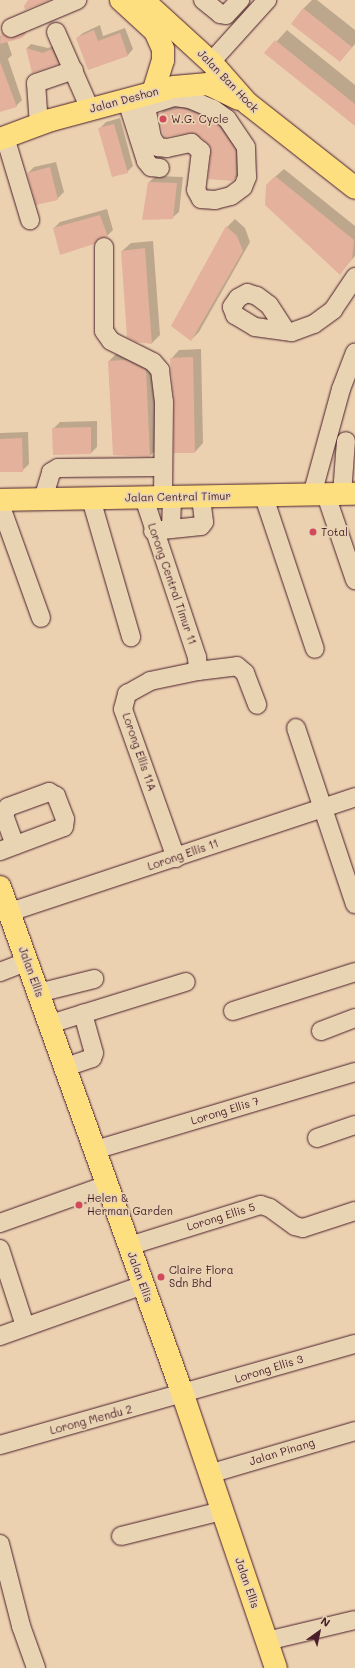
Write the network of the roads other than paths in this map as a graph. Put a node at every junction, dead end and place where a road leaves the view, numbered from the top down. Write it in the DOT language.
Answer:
graph roads {
  1 [pos="77,0"];
  2 [pos="120,0"];
  3 [pos="143,0"];
  4 [pos="203,0"];
  5 [pos="240,0"];
  6 [pos="267,0"];
  7 [pos="11,28"];
  8 [pos="56,32"];
  9 [pos="211,62"];
  10 [pos="74,70"];
  11 [pos="143,99"];
  12 [pos="247,103"];
  13 [pos="90,109"];
  14 [pos="39,125"];
  15 [pos="3,138"];
  16 [pos="160,168"];
  17 [pos="355,188"];
  18 [pos="30,220"];
  19 [pos="104,247"];
  20 [pos="355,277"];
  21 [pos="286,331"];
  22 [pos="353,364"];
  23 [pos="348,393"];
  24 [pos="328,436"];
  25 [pos="350,442"];
  26 [pos="163,467"];
  27 [pos="334,495"];
  28 [pos="201,496"];
  29 [pos="159,497"];
  30 [pos="264,497"];
  31 [pos="43,499"];
  32 [pos="91,499"];
  33 [pos="0,500"];
  34 [pos="0,504"];
  35 [pos="171,528"];
  36 [pos="153,531"];
  37 [pos="355,580"];
  38 [pos="41,618"];
  39 [pos="131,637"];
  40 [pos="315,649"];
  41 [pos="198,671"];
  42 [pos="257,705"];
  43 [pos="296,728"];
  44 [pos="355,797"];
  45 [pos="323,807"];
  46 [pos="176,858"];
  47 [pos="0,887"];
  48 [pos="355,904"];
  49 [pos="10,912"];
  50 [pos="26,962"];
  51 [pos="0,972"];
  52 [pos="355,972"];
  53 [pos="94,979"];
  54 [pos="186,982"];
  55 [pos="38,993"];
  56 [pos="233,1011"];
  57 [pos="83,1014"];
  58 [pos="355,1018"];
  59 [pos="50,1024"];
  60 [pos="321,1031"];
  61 [pos="66,1067"];
  62 [pos="355,1072"];
  63 [pos="355,1125"];
  64 [pos="317,1138"];
  65 [pos="95,1150"];
  66 [pos="107,1185"];
  67 [pos="355,1211"];
  68 [pos="0,1223"];
  69 [pos="129,1246"];
  70 [pos="0,1250"];
  71 [pos="143,1285"];
  72 [pos="26,1326"];
  73 [pos="0,1336"];
  74 [pos="355,1344"];
  75 [pos="183,1395"];
  76 [pos="355,1431"];
  77 [pos="0,1445"];
  78 [pos="209,1474"];
  79 [pos="222,1512"];
  80 [pos="121,1536"];
  81 [pos="0,1544"];
  82 [pos="355,1620"];
  83 [pos="267,1641"];
  84 [pos="36,1668"];
  85 [pos="276,1668"];
  1 -- 7 [label="street"];
  2 -- 11 [label="main road"];
  3 -- 9 [label="main road, Jalan Ban Hock"];
  4 -- 5 [label="street"];
  6 -- 9 [label="street"];
  8 -- 10 [label="street"];
  9 -- 12 [label="main road, Jalan Ban Hock"];
  10 -- 13 [label="street"];
  10 -- 14 [label="street"];
  11 -- 11 [label="street"];
  11 -- 12 [label="main road, Jalan Deshon"];
  11 -- 13 [label="main road, Jalan Deshon"];
  11 -- 16 [label="street"];
  12 -- 17 [label="main road, Jalan Ban Hock"];
  13 -- 14 [label="main road, Jalan Deshon"];
  14 -- 15 [label="main road, Jalan Deshon"];
  15 -- 18 [label="street"];
  19 -- 26 [label="street"];
  20 -- 21 [label="street"];
  22 -- 23 [label="street"];
  23 -- 24 [label="street"];
  24 -- 25 [label="street"];
  24 -- 27 [label="street"];
  25 -- 27 [label="street"];
  26 -- 29 [label="street"];
  26 -- 31 [label="street"];
  27 -- 30 [label="main road, Jalan Central Timur"];
  27 -- 37 [label="street"];
  28 -- 29 [label="main road, Jalan Central Timur"];
  28 -- 30 [label="main road, Jalan Central Timur"];
  28 -- 35 [label="street"];
  29 -- 32 [label="main road, Jalan Central Timur"];
  29 -- 35 [label="street"];
  29 -- 36 [label="street, Lorong Central Timur 11"];
  30 -- 40 [label="street"];
  31 -- 32 [label="main road, Jalan Central Timur"];
  31 -- 33 [label="main road, Jalan Central Timur"];
  32 -- 39 [label="street"];
  34 -- 38 [label="street"];
  35 -- 36 [label="street"];
  36 -- 41 [label="street, Lorong Central Timur 11"];
  41 -- 42 [label="street, Lorong Ellis 11A"];
  41 -- 46 [label="street, Lorong Ellis 11A"];
  43 -- 45 [label="street"];
  44 -- 45 [label="street, Lorong Ellis 11"];
  45 -- 46 [label="street, Lorong Ellis 11"];
  45 -- 48 [label="street"];
  46 -- 49 [label="street, Lorong Ellis 11"];
  47 -- 49 [label="main road, Jalan Ellis"];
  49 -- 50 [label="main road, Jalan Ellis"];
  50 -- 51 [label="street"];
  50 -- 55 [label="main road, Jalan Ellis"];
  52 -- 56 [label="street"];
  53 -- 55 [label="street"];
  54 -- 57 [label="street"];
  55 -- 59 [label="main road, Jalan Ellis"];
  57 -- 59 [label="street"];
  57 -- 61 [label="street"];
  58 -- 60 [label="street"];
  59 -- 61 [label="main road, Jalan Ellis"];
  61 -- 65 [label="main road, Jalan Ellis"];
  62 -- 65 [label="street, Lorong Ellis 7"];
  63 -- 64 [label="street"];
  65 -- 66 [label="main road, Jalan Ellis"];
  66 -- 68 [label="street"];
  66 -- 69 [label="main road, Jalan Ellis"];
  67 -- 69 [label="street, Lorong Ellis 5"];
  69 -- 71 [label="main road, Jalan Ellis"];
  70 -- 72 [label="street"];
  71 -- 72 [label="street"];
  71 -- 75 [label="main road, Jalan Ellis"];
  72 -- 73 [label="street"];
  74 -- 75 [label="street, Lorong Ellis 3"];
  75 -- 77 [label="street, Lorong Mendu 2"];
  75 -- 78 [label="main road, Jalan Ellis"];
  76 -- 78 [label="street, Jalan Pinang"];
  78 -- 79 [label="main road, Jalan Ellis"];
  79 -- 80 [label="street"];
  79 -- 83 [label="main road, Jalan Ellis"];
  81 -- 84 [label="street"];
  82 -- 83 [label="street"];
  83 -- 85 [label="main road, Jalan Ellis"];
}
